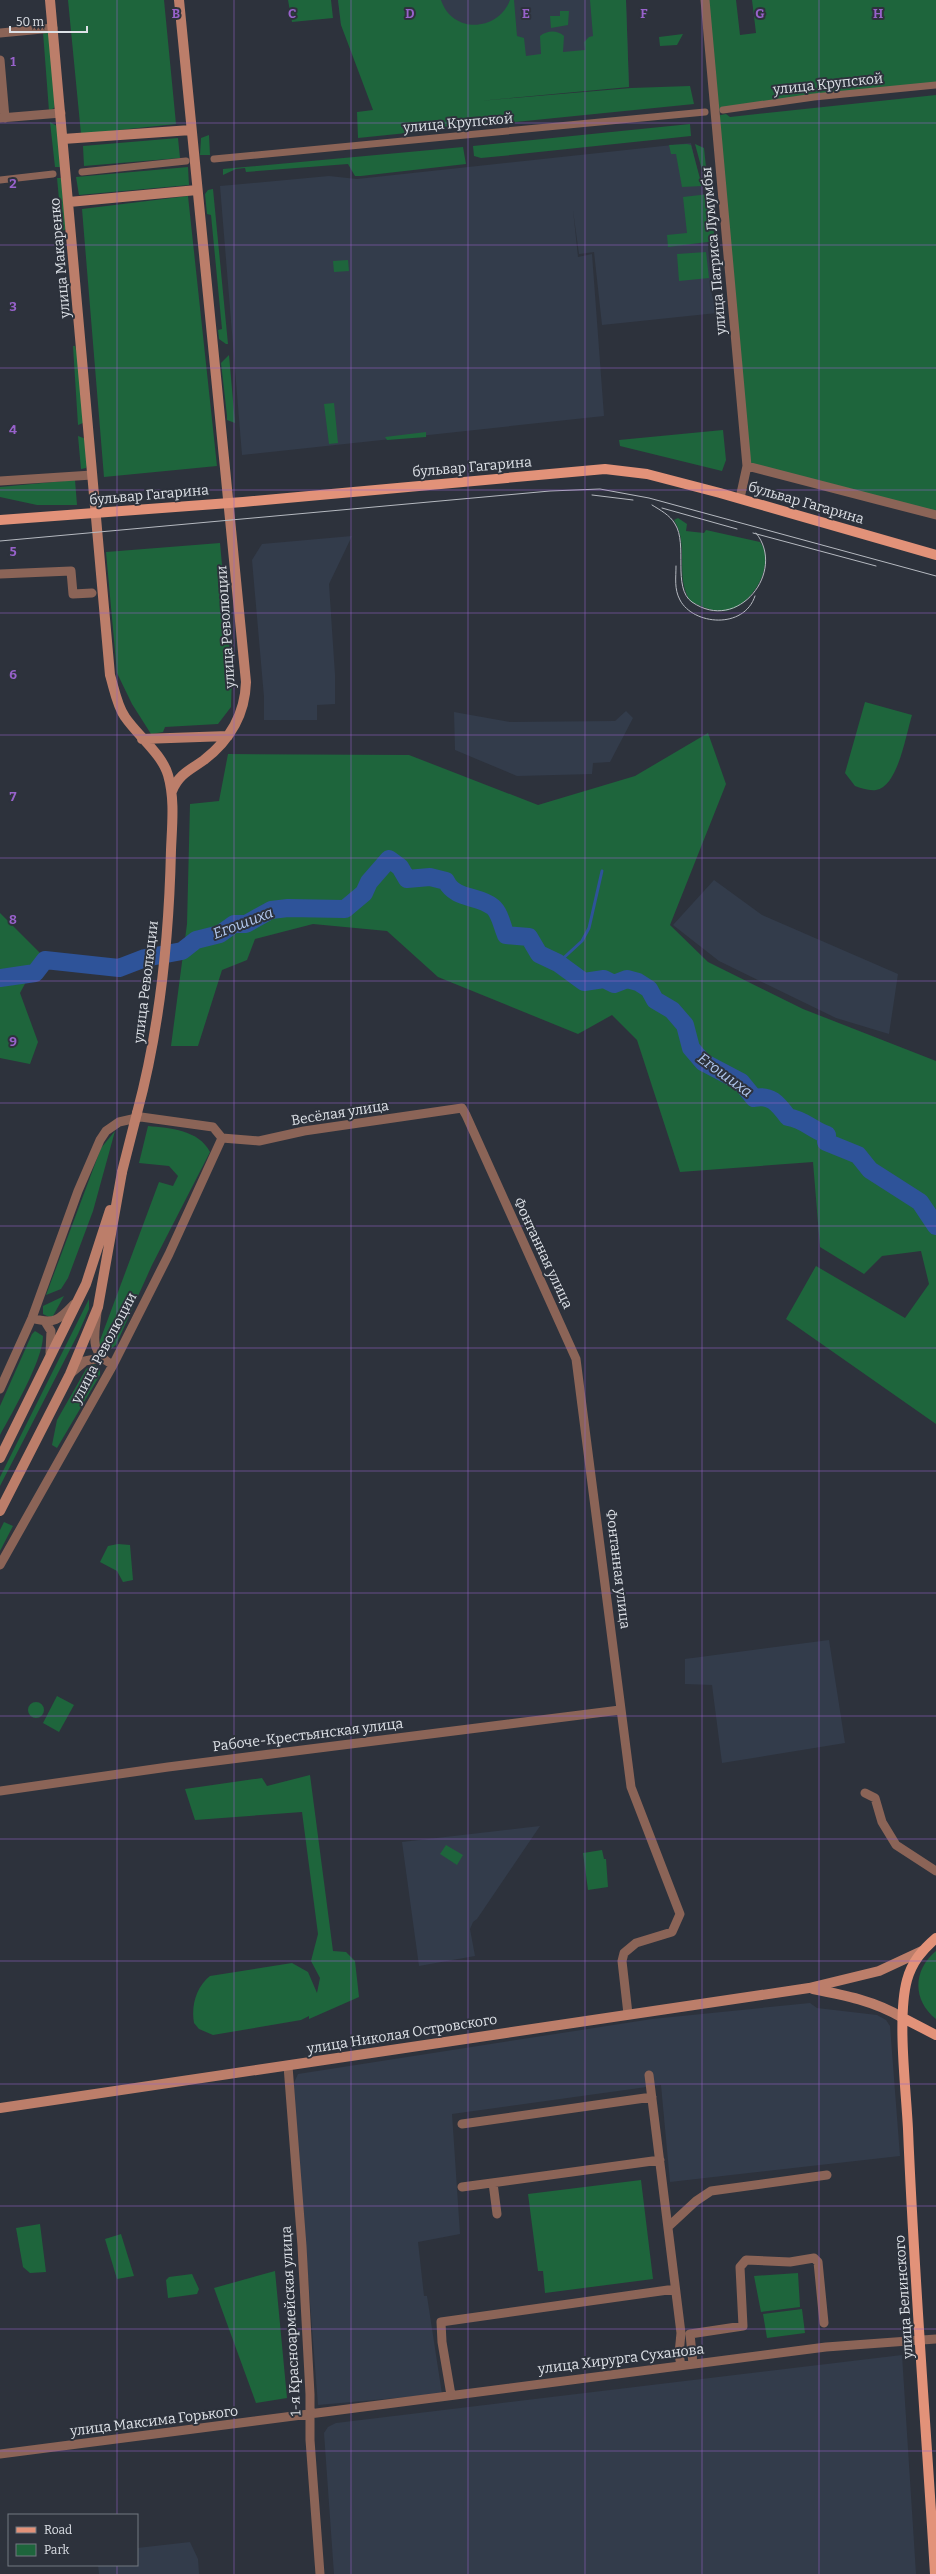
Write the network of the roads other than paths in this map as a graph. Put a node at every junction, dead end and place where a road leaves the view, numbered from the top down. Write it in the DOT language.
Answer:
graph roads {
  1 [pos="50,0"];
  2 [pos="179,0"];
  3 [pos="704,0"];
  4 [pos="53,28"];
  5 [pos="0,33"];
  6 [pos="0,60"];
  7 [pos="936,85"];
  8 [pos="723,110"];
  9 [pos="705,112"];
  10 [pos="61,113"];
  11 [pos="2,118"];
  12 [pos="191,130"];
  13 [pos="63,139"];
  14 [pos="214,159"];
  15 [pos="186,161"];
  16 [pos="82,172"];
  17 [pos="53,174"];
  18 [pos="0,180"];
  19 [pos="197,190"];
  20 [pos="69,202"];
  21 [pos="747,466"];
  22 [pos="92,475"];
  23 [pos="0,481"];
  24 [pos="740,498"];
  25 [pos="229,503"];
  26 [pos="96,513"];
  27 [pos="936,514"];
  28 [pos="0,520"];
  29 [pos="936,555"];
  30 [pos="0,574"];
  31 [pos="92,593"];
  32 [pos="228,736"];
  33 [pos="142,739"];
  34 [pos="172,791"];
  35 [pos="462,1108"];
  36 [pos="222,1138"];
  37 [pos="122,1172"];
  38 [pos="79,1299"];
  39 [pos="98,1306"];
  40 [pos="32,1318"];
  41 [pos="46,1322"];
  42 [pos="100,1358"];
  43 [pos="113,1365"];
  44 [pos="47,1366"];
  45 [pos="70,1374"];
  46 [pos="0,1389"];
  47 [pos="0,1458"];
  48 [pos="0,1511"];
  49 [pos="0,1565"];
  50 [pos="620,1710"];
  51 [pos="0,1791"];
  52 [pos="865,1793"];
  53 [pos="936,1871"];
  54 [pos="936,1938"];
  55 [pos="922,1951"];
  56 [pos="809,1988"];
  57 [pos="628,2014"];
  58 [pos="903,2018"];
  59 [pos="936,2035"];
  60 [pos="288,2066"];
  61 [pos="649,2075"];
  62 [pos="652,2097"];
  63 [pos="0,2108"];
  64 [pos="462,2124"];
  65 [pos="660,2160"];
  66 [pos="827,2175"];
  67 [pos="493,2183"];
  68 [pos="462,2187"];
  69 [pos="497,2214"];
  70 [pos="668,2228"];
  71 [pos="675,2289"];
  72 [pos="824,2323"];
  73 [pos="936,2339"];
  74 [pos="921,2340"];
  75 [pos="693,2364"];
  76 [pos="681,2366"];
  77 [pos="451,2396"];
  78 [pos="310,2415"];
  79 [pos="0,2454"];
  80 [pos="320,2574"];
  81 [pos="936,2574"];
  1 -- 4 [label="main road, улица Макаренко"];
  2 -- 12 [label="main road"];
  3 -- 21 [label="street, улица Патриса Лумумбы"];
  4 -- 5 [label="street"];
  4 -- 10 [label="main road, улица Макаренко"];
  6 -- 11 [label="street"];
  7 -- 8 [label="street, улица Крупской"];
  9 -- 14 [label="street, улица Крупской"];
  10 -- 11 [label="street"];
  10 -- 13 [label="main road, улица Макаренко"];
  12 -- 13 [label="main road"];
  12 -- 19 [label="main road"];
  13 -- 20 [label="main road, улица Макаренко"];
  15 -- 16 [label="street"];
  17 -- 18 [label="street"];
  19 -- 20 [label="main road"];
  19 -- 25 [label="main road"];
  20 -- 22 [label="main road, улица Макаренко"];
  21 -- 24 [label="street, улица Патриса Лумумбы"];
  21 -- 27 [label="street"];
  22 -- 23 [label="street, бульвар Гагарина"];
  22 -- 26 [label="main road, улица Макаренко"];
  24 -- 25 [label="main road, бульвар Гагарина"];
  24 -- 29 [label="main road, бульвар Гагарина"];
  25 -- 26 [label="main road, бульвар Гагарина"];
  25 -- 32 [label="main road, улица Революции"];
  26 -- 28 [label="main road, бульвар Гагарина"];
  26 -- 33 [label="main road, улица Революции"];
  30 -- 31 [label="street"];
  32 -- 33 [label="main road"];
  32 -- 34 [label="main road, улица Революции"];
  33 -- 34 [label="main road, улица Революции"];
  34 -- 37 [label="main road, улица Революции, bridge"];
  35 -- 36 [label="street, Весёлая улица"];
  35 -- 50 [label="street, Фонтанная улица"];
  36 -- 40 [label="street"];
  36 -- 43 [label="street, улица Революции"];
  37 -- 38 [label="main road, улица Революции"];
  37 -- 39 [label="main road, улица Революции"];
  38 -- 41 [label="street"];
  38 -- 44 [label="main road, улица Революции"];
  39 -- 42 [label="street"];
  39 -- 45 [label="main road, улица Революции"];
  40 -- 41 [label="street"];
  40 -- 46 [label="street"];
  41 -- 44 [label="street"];
  42 -- 43 [label="street"];
  42 -- 45 [label="street"];
  43 -- 49 [label="street, улица Революции"];
  44 -- 47 [label="main road, улица Революции"];
  45 -- 48 [label="main road, улица Революции"];
  50 -- 51 [label="street, Рабоче-Крестьянская улица"];
  50 -- 57 [label="street, Фонтанная улица"];
  52 -- 53 [label="street"];
  54 -- 55 [label="main road"];
  55 -- 56 [label="main road, улица Николая Островского"];
  55 -- 58 [label="main road, улица Белинского"];
  56 -- 57 [label="main road, улица Николая Островского"];
  56 -- 58 [label="main road, улица Николая Островского"];
  57 -- 60 [label="main road, улица Николая Островского"];
  58 -- 59 [label="main road"];
  58 -- 74 [label="main road, улица Белинского"];
  60 -- 63 [label="main road, улица Николая Островского"];
  60 -- 78 [label="street, 1-я Красноармейская улица"];
  61 -- 62 [label="street"];
  62 -- 64 [label="street"];
  62 -- 65 [label="street"];
  65 -- 67 [label="street"];
  65 -- 70 [label="street"];
  66 -- 70 [label="street"];
  67 -- 68 [label="street"];
  67 -- 69 [label="street"];
  70 -- 71 [label="street"];
  71 -- 76 [label="street"];
  71 -- 77 [label="street"];
  72 -- 75 [label="street"];
  73 -- 74 [label="street, улица Хирурга Суханова"];
  74 -- 75 [label="street, улица Хирурга Суханова"];
  74 -- 81 [label="main road, улица Белинского"];
  75 -- 76 [label="street, улица Хирурга Суханова"];
  76 -- 77 [label="street, улица Хирурга Суханова"];
  77 -- 78 [label="street, улица Хирурга Суханова"];
  78 -- 79 [label="street, улица Максима Горького"];
  78 -- 80 [label="street, 1-я Красноармейская улица"];
}
